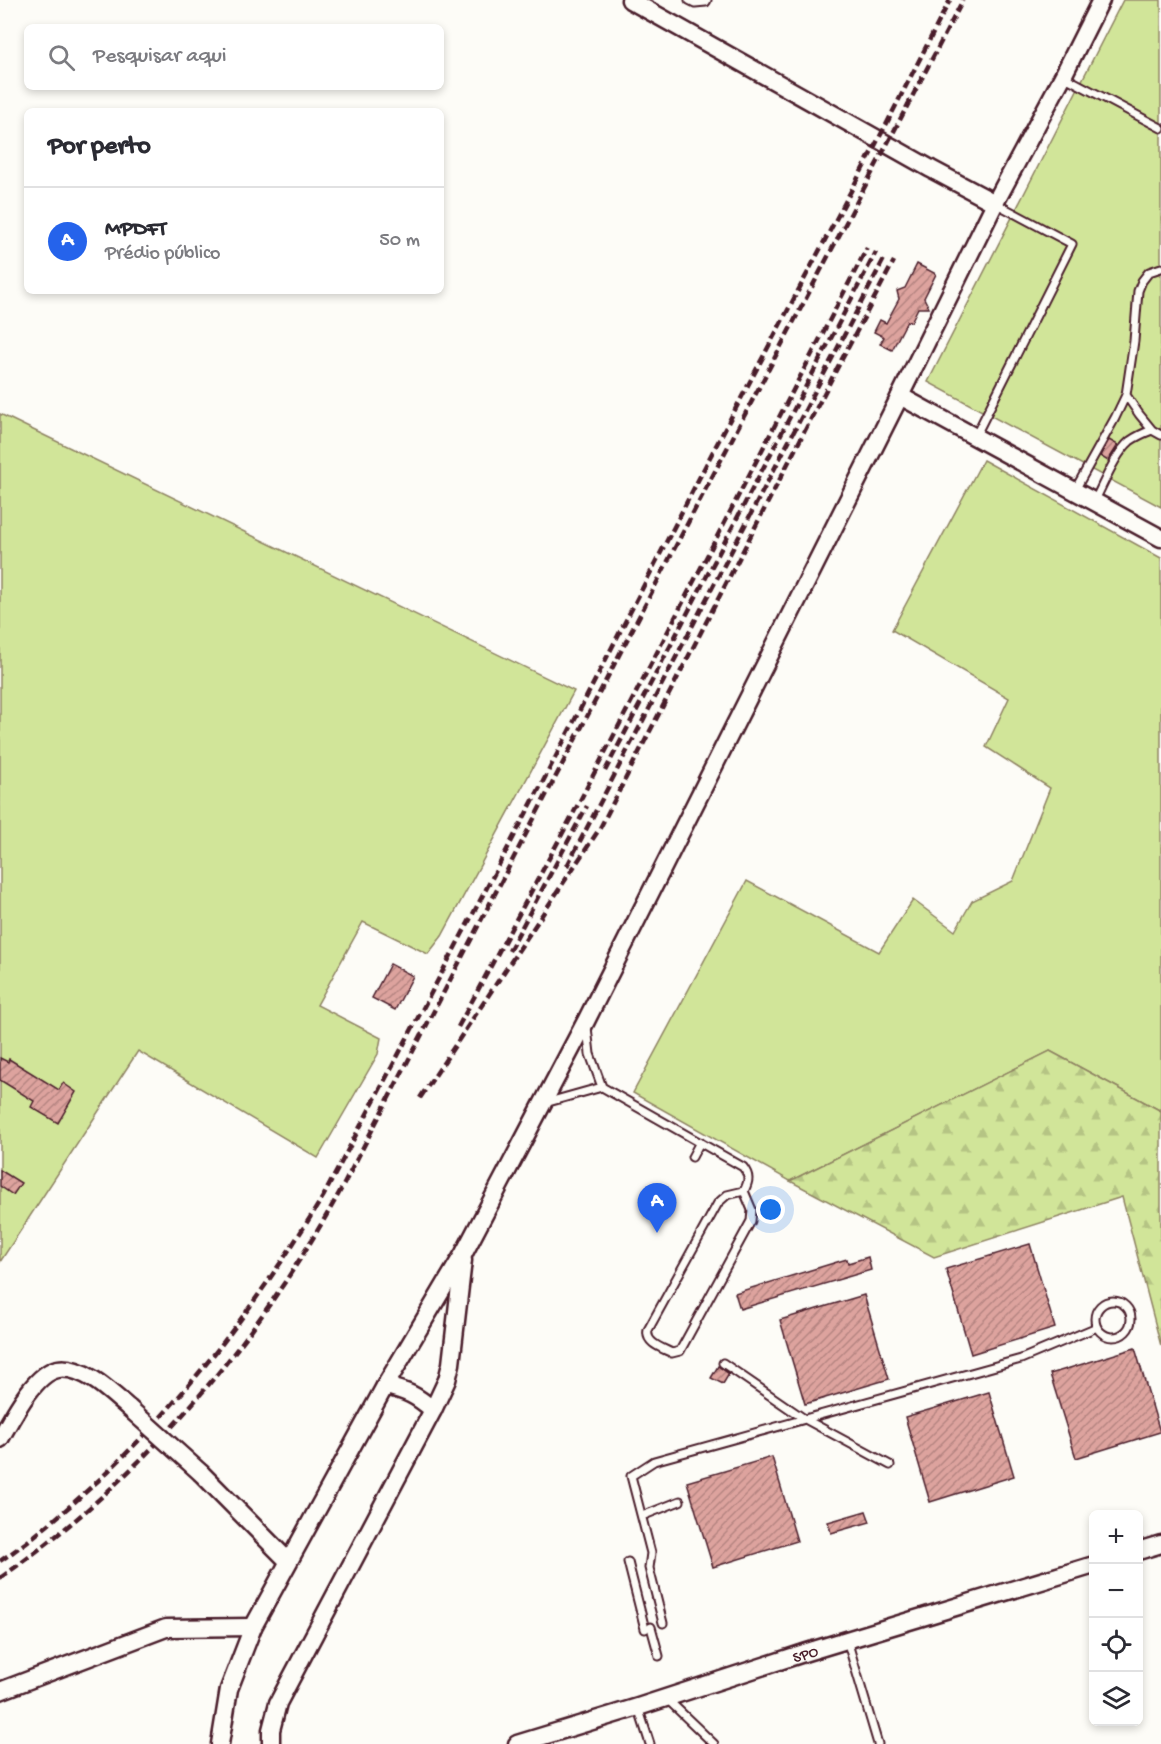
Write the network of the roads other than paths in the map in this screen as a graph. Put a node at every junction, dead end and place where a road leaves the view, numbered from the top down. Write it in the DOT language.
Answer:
graph roads {
  1 [pos="630,0"];
  2 [pos="689,0"];
  3 [pos="707,0"];
  4 [pos="1101,0"];
  5 [pos="1063,76"];
  6 [pos="1161,128"];
  7 [pos="995,203"];
  8 [pos="1161,268"];
  9 [pos="1126,395"];
  10 [pos="900,396"];
  11 [pos="1152,430"];
  12 [pos="1161,435"];
  13 [pos="975,437"];
  14 [pos="1075,490"];
  15 [pos="1095,500"];
  16 [pos="1161,538"];
  17 [pos="586,1021"];
  18 [pos="602,1088"];
  19 [pos="543,1104"];
  20 [pos="700,1142"];
  21 [pos="692,1157"];
  22 [pos="744,1191"];
  23 [pos="464,1253"];
  24 [pos="1097,1327"];
  25 [pos="723,1363"];
  26 [pos="385,1386"];
  27 [pos="433,1410"];
  28 [pos="803,1418"];
  29 [pos="5,1421"];
  30 [pos="0,1439"];
  31 [pos="890,1465"];
  32 [pos="680,1501"];
  33 [pos="642,1516"];
  34 [pos="1161,1544"];
  35 [pos="1143,1549"];
  36 [pos="288,1561"];
  37 [pos="628,1562"];
  38 [pos="1089,1567"];
  39 [pos="663,1623"];
  40 [pos="253,1627"];
  41 [pos="847,1640"];
  42 [pos="659,1656"];
  43 [pos="0,1691"];
  44 [pos="666,1698"];
  45 [pos="638,1707"];
  46 [pos="220,1744"];
  47 [pos="271,1744"];
  48 [pos="517,1744"];
  49 [pos="651,1744"];
  50 [pos="714,1744"];
  51 [pos="878,1744"];
  1 -- 7 [label="street"];
  2 -- 3 [label="lane"];
  4 -- 5 [label="street"];
  5 -- 6 [label="lane"];
  5 -- 7 [label="street"];
  7 -- 10 [label="street"];
  7 -- 13 [label="lane"];
  8 -- 9 [label="lane"];
  9 -- 11 [label="lane"];
  9 -- 14 [label="lane"];
  10 -- 13 [label="street"];
  10 -- 17 [label="street"];
  11 -- 12 [label="lane"];
  11 -- 15 [label="lane"];
  13 -- 14 [label="street"];
  14 -- 15 [label="street"];
  15 -- 16 [label="street"];
  17 -- 18 [label="lane"];
  17 -- 19 [label="street"];
  18 -- 19 [label="lane"];
  18 -- 20 [label="lane"];
  19 -- 23 [label="street"];
  20 -- 21 [label="lane"];
  20 -- 22 [label="lane"];
  22 -- 22 [label="lane"];
  23 -- 26 [label="street"];
  23 -- 27 [label="street"];
  24 -- 24 [label="lane"];
  24 -- 28 [label="lane"];
  25 -- 28 [label="lane"];
  26 -- 27 [label="street"];
  26 -- 36 [label="street"];
  27 -- 47 [label="street"];
  28 -- 31 [label="lane"];
  28 -- 33 [label="lane"];
  29 -- 30 [label="street"];
  29 -- 36 [label="street, bridge"];
  32 -- 33 [label="lane"];
  33 -- 39 [label="lane"];
  34 -- 35 [label="street"];
  36 -- 40 [label="street"];
  37 -- 42 [label="lane"];
  38 -- 41 [label="street, SPO"];
  40 -- 43 [label="street"];
  40 -- 46 [label="street"];
  41 -- 44 [label="street, SPO"];
  41 -- 51 [label="lane"];
  44 -- 45 [label="street, SPO"];
  44 -- 50 [label="lane"];
  45 -- 48 [label="street, SPO"];
  45 -- 49 [label="lane"];
}
